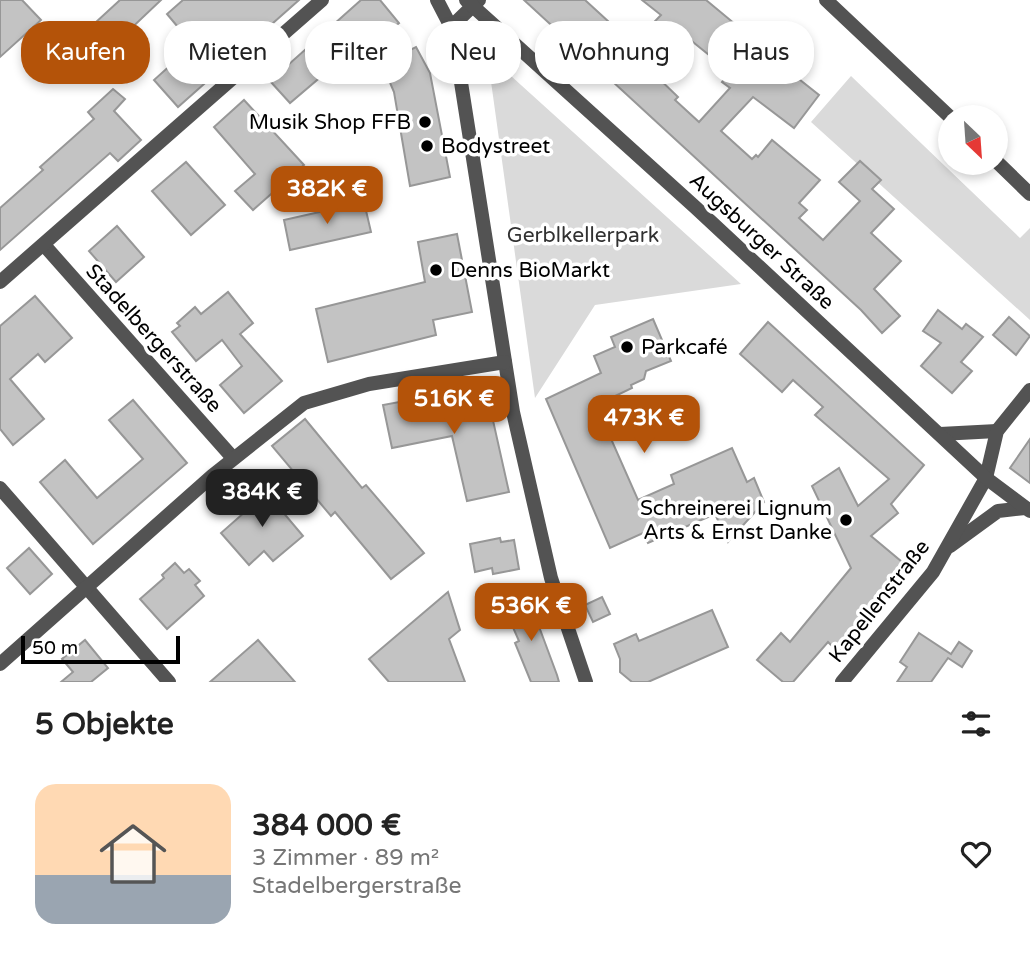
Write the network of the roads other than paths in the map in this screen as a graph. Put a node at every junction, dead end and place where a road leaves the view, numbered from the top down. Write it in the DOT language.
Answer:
graph roads {
  1 [pos="322,0"];
  2 [pos="437,0"];
  3 [pos="826,0"];
  4 [pos="472,2"];
  5 [pos="448,21"];
  6 [pos="456,21"];
  7 [pos="461,84"];
  8 [pos="938,106"];
  9 [pos="1008,173"];
  10 [pos="1030,194"];
  11 [pos="44,245"];
  12 [pos="0,282"];
  13 [pos="505,362"];
  14 [pos="1030,390"];
  15 [pos="997,431"];
  16 [pos="940,434"];
  17 [pos="233,458"];
  18 [pos="986,478"];
  19 [pos="0,488"];
  20 [pos="1028,510"];
  21 [pos="949,547"];
  22 [pos="88,587"];
  23 [pos="0,664"];
  24 [pos="847,680"];
  25 [pos="169,682"];
  26 [pos="586,682"];
  1 -- 11 [label="street"];
  2 -- 5 [label="street"];
  3 -- 8 [label="street"];
  4 -- 6 [label="street"];
  4 -- 16 [label="street, Augsburger Straße"];
  7 -- 13 [label="street"];
  9 -- 10 [label="street"];
  11 -- 12 [label="street"];
  11 -- 17 [label="street, Stadelbergerstraße"];
  13 -- 17 [label="street"];
  13 -- 26 [label="street"];
  14 -- 15 [label="street"];
  15 -- 16 [label="street"];
  15 -- 18 [label="street, Kapellenstraße"];
  16 -- 18 [label="street, Augsburger Straße"];
  17 -- 22 [label="street"];
  18 -- 20 [label="street, Augsburger Straße"];
  18 -- 21 [label="street, Kapellenstraße"];
  19 -- 22 [label="street"];
  20 -- 21 [label="street, Kapellenstraße"];
  21 -- 24 [label="street, Kapellenstraße"];
  22 -- 23 [label="street"];
  22 -- 25 [label="street"];
}
